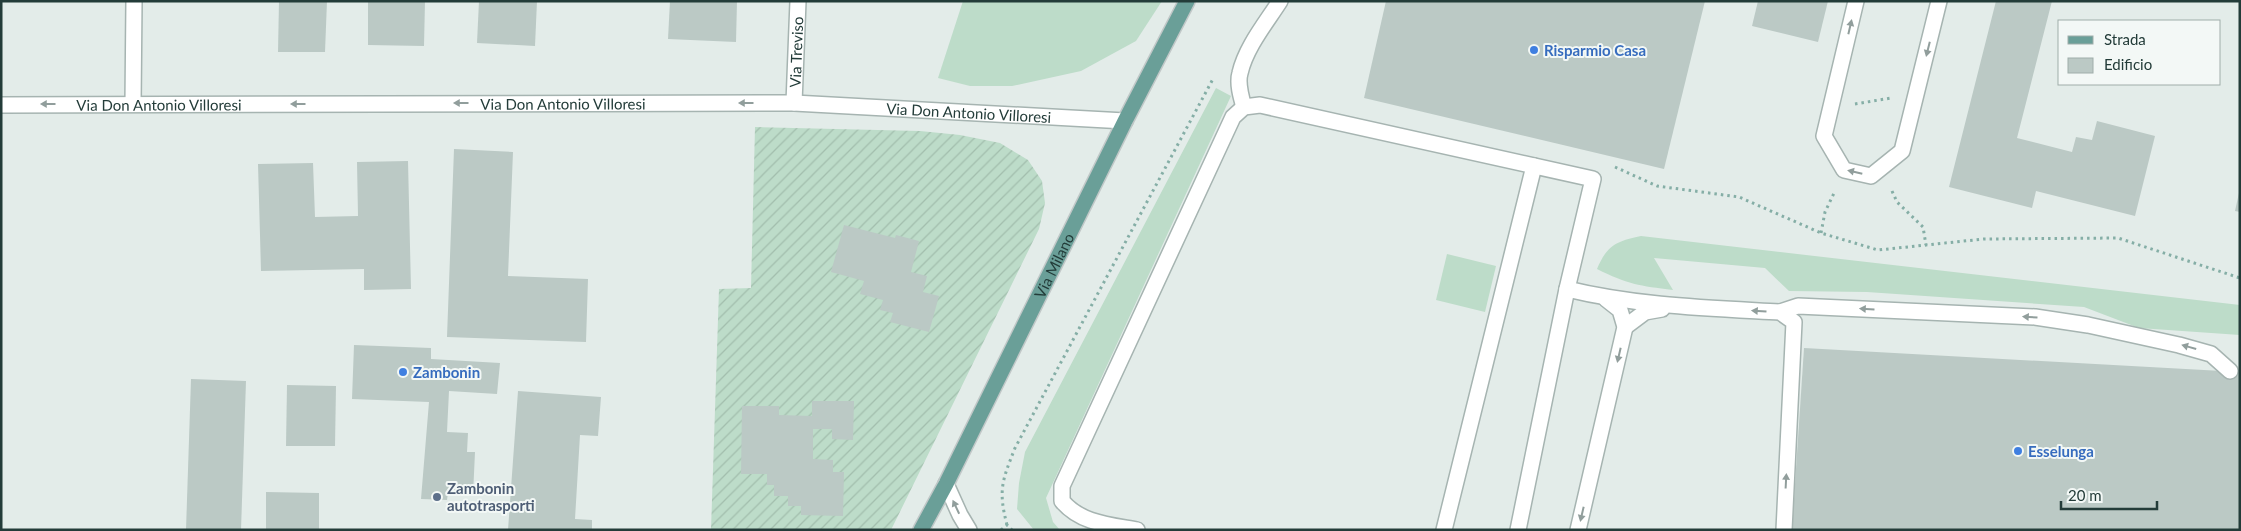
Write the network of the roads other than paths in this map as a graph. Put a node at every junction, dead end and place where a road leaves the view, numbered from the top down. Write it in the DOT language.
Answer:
graph roads {
  1 [pos="134,1"];
  2 [pos="798,1"];
  3 [pos="1188,1"];
  4 [pos="1280,1"];
  5 [pos="1856,1"];
  6 [pos="1939,1"];
  7 [pos="794,103"];
  8 [pos="1,104"];
  9 [pos="134,104"];
  10 [pos="1244,107"];
  11 [pos="1125,121"];
  12 [pos="1534,166"];
  13 [pos="1567,289"];
  14 [pos="1605,298"];
  15 [pos="1683,306"];
  16 [pos="1780,312"];
  17 [pos="1625,327"];
  18 [pos="2230,372"];
  19 [pos="946,484"];
  20 [pos="921,530"];
  21 [pos="969,530"];
  22 [pos="1136,530"];
  23 [pos="1444,530"];
  24 [pos="1518,530"];
  25 [pos="1578,530"];
  26 [pos="1784,530"];
  1 -- 9 [label="street"];
  2 -- 7 [label="street, Via Treviso"];
  3 -- 11 [label="main road, Via Milano"];
  4 -- 10 [label="street"];
  6 -- 5 [label="street, one-way"];
  7 -- 9 [label="street, Via Don Antonio Villoresi, one-way"];
  7 -- 11 [label="street, Via Don Antonio Villoresi"];
  9 -- 8 [label="street, Via Don Antonio Villoresi, one-way"];
  10 -- 12 [label="street"];
  10 -- 22 [label="street"];
  11 -- 19 [label="main road, Via Milano"];
  12 -- 13 [label="street"];
  12 -- 23 [label="street"];
  13 -- 14 [label="street"];
  13 -- 24 [label="street"];
  14 -- 15 [label="street"];
  14 -- 17 [label="street"];
  16 -- 15 [label="street, one-way"];
  15 -- 17 [label="street"];
  18 -- 16 [label="street, one-way"];
  26 -- 16 [label="street, one-way"];
  17 -- 25 [label="street, one-way"];
  19 -- 20 [label="main road, Via Milano"];
  21 -- 19 [label="street, one-way"];
}
